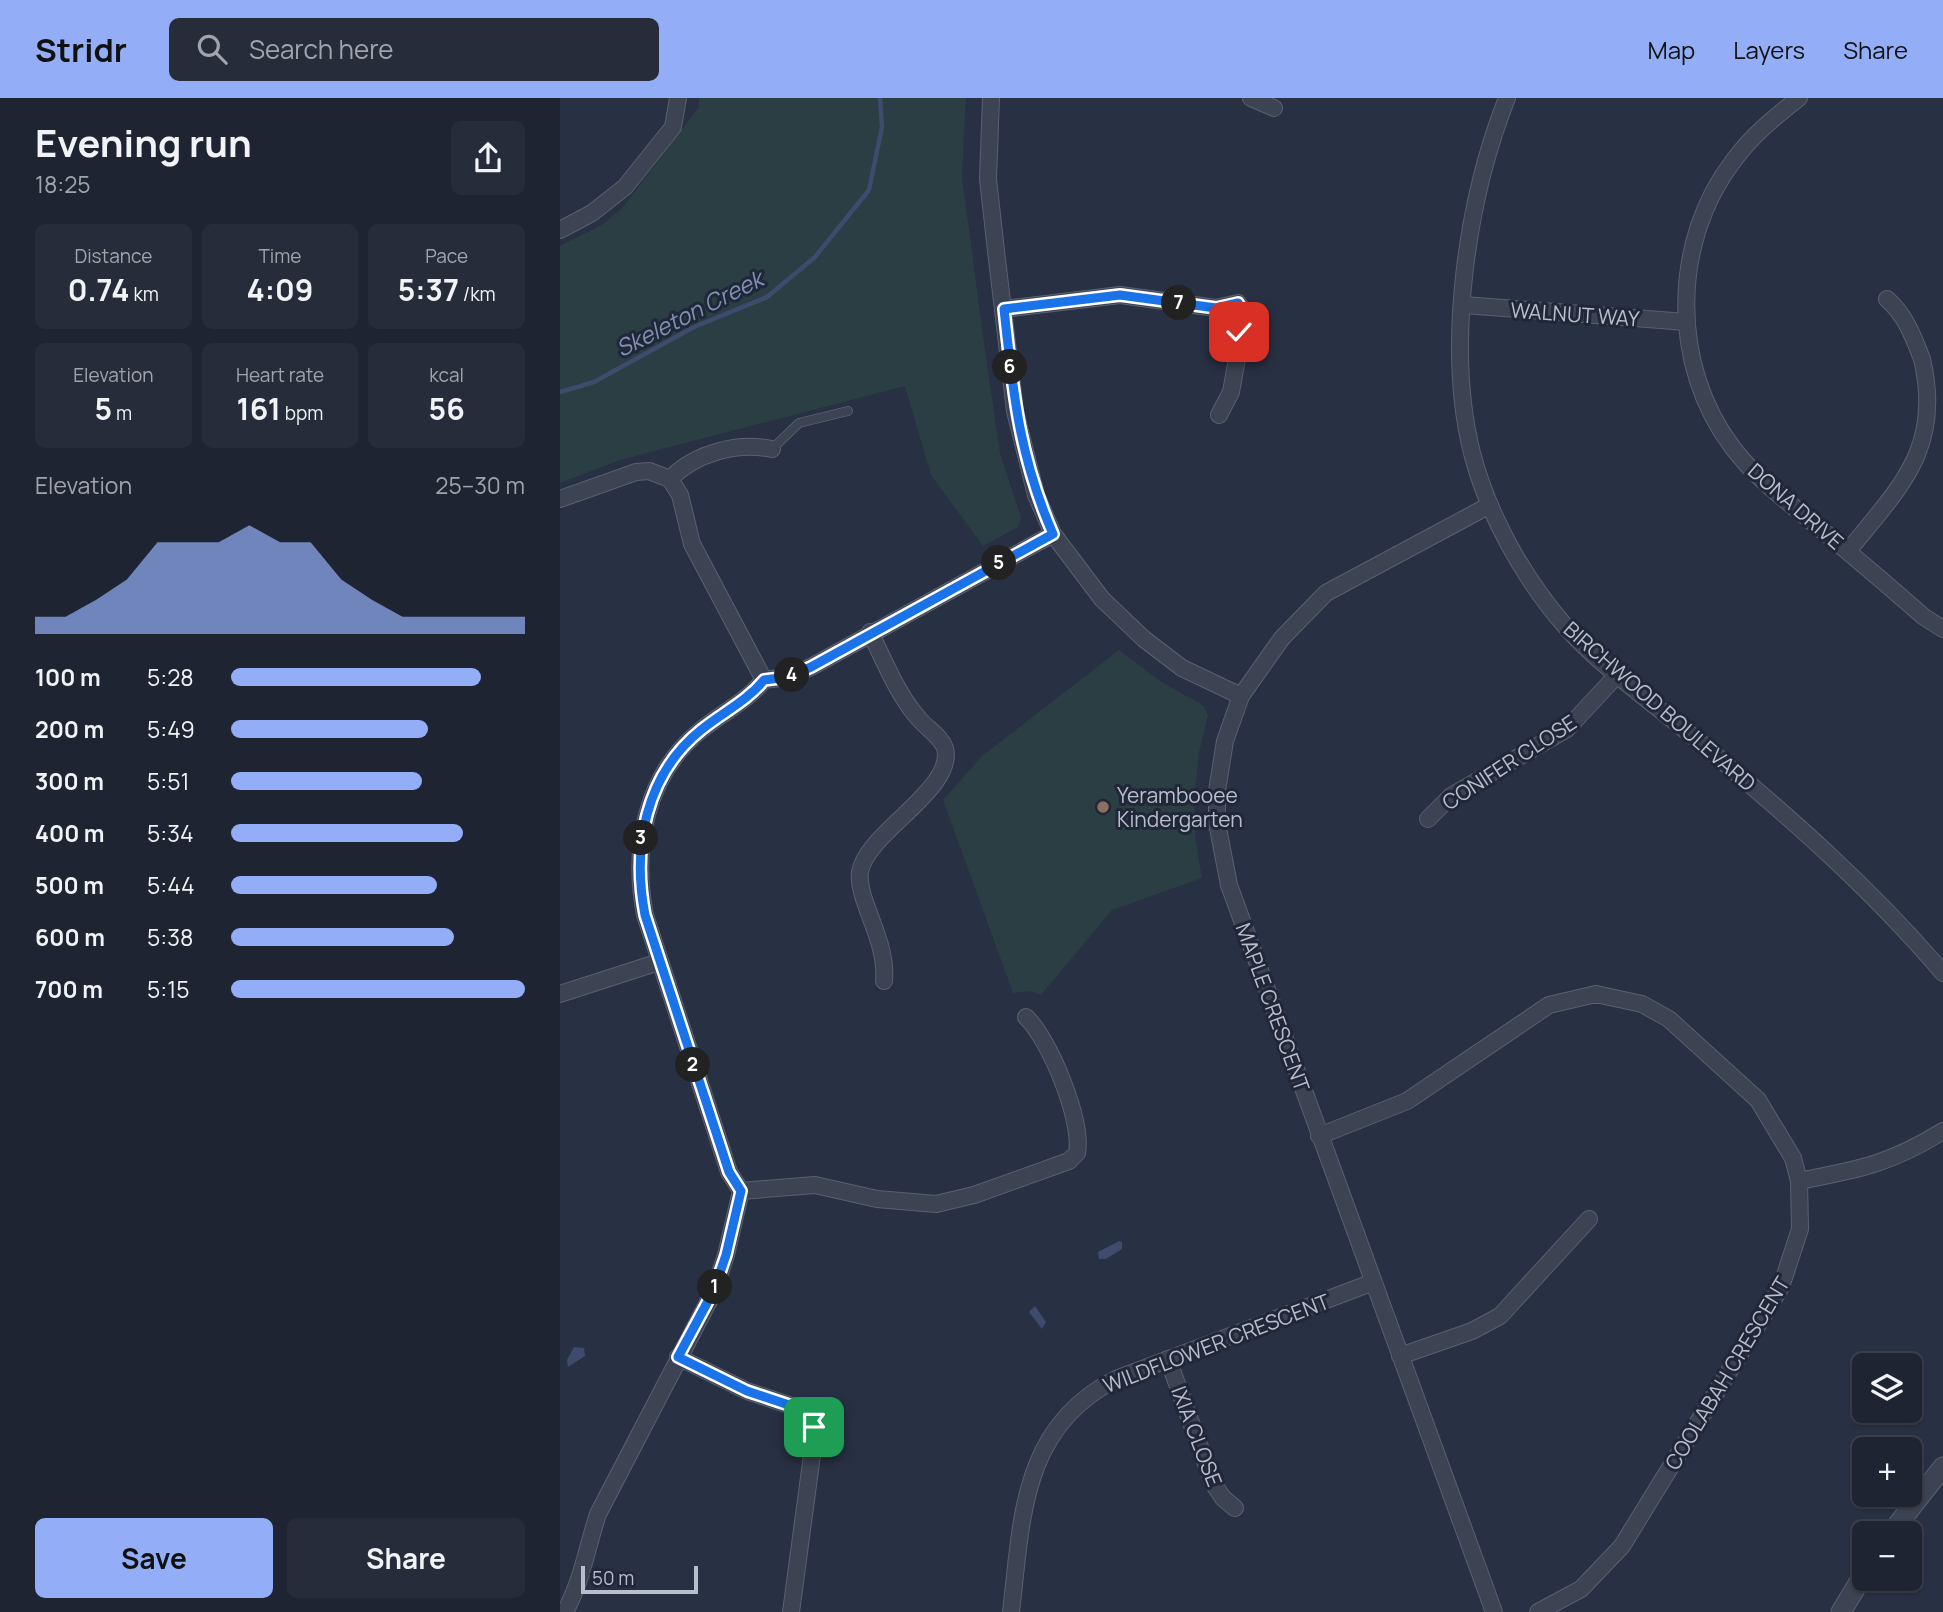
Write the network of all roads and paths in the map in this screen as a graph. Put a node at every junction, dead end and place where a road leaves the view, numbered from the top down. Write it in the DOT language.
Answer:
graph roads {
  1 [pos="678,98"];
  2 [pos="990,98"];
  3 [pos="1251,98"];
  4 [pos="1507,98"];
  5 [pos="1799,98"];
  6 [pos="1274,108"];
  7 [pos="560,230"];
  8 [pos="1887,299"];
  9 [pos="1464,305"];
  10 [pos="1004,309"];
  11 [pos="1686,322"];
  12 [pos="848,411"];
  13 [pos="1219,415"];
  14 [pos="772,449"];
  15 [pos="670,479"];
  16 [pos="560,499"];
  17 [pos="1490,505"];
  18 [pos="1053,534"];
  19 [pos="1848,551"];
  20 [pos="1943,629"];
  21 [pos="870,632"];
  22 [pos="1618,674"];
  23 [pos="764,680"];
  24 [pos="1241,696"];
  25 [pos="1428,819"];
  26 [pos="659,962"];
  27 [pos="1943,972"];
  28 [pos="884,981"];
  29 [pos="560,994"];
  30 [pos="1026,1017"];
  31 [pos="1943,1131"];
  32 [pos="1320,1136"];
  33 [pos="1799,1181"];
  34 [pos="741,1191"];
  35 [pos="1589,1219"];
  36 [pos="1371,1283"];
  37 [pos="1400,1356"];
  38 [pos="678,1357"];
  39 [pos="1168,1359"];
  40 [pos="1943,1467"];
  41 [pos="1235,1508"];
  42 [pos="1900,1521"];
  43 [pos="1854,1591"];
  44 [pos="565,1612"];
  45 [pos="791,1612"];
  46 [pos="1011,1612"];
  47 [pos="1494,1612"];
  48 [pos="1538,1612"];
  49 [pos="1841,1612"];
  1 -- 7 [label="street"];
  2 -- 10 [label="street"];
  3 -- 6 [label="street"];
  4 -- 9 [label="street, BIRCHWOOD BOULEVARD"];
  5 -- 11 [label="street, DONA DRIVE"];
  8 -- 19 [label="street"];
  9 -- 11 [label="street, WALNUT WAY"];
  9 -- 17 [label="street, BIRCHWOOD BOULEVARD"];
  10 -- 13 [label="street"];
  10 -- 18 [label="street"];
  11 -- 19 [label="street, DONA DRIVE"];
  12 -- 14 [label="lane"];
  14 -- 15 [label="street"];
  15 -- 16 [label="street"];
  15 -- 23 [label="street"];
  17 -- 22 [label="street, BIRCHWOOD BOULEVARD"];
  17 -- 24 [label="street, MAPLE CRESCENT"];
  18 -- 21 [label="street"];
  18 -- 24 [label="street"];
  19 -- 20 [label="street, DONA DRIVE"];
  21 -- 23 [label="street"];
  21 -- 28 [label="street"];
  22 -- 25 [label="street, CONIFER CLOSE"];
  22 -- 27 [label="street, BIRCHWOOD BOULEVARD"];
  23 -- 26 [label="street"];
  24 -- 32 [label="street, MAPLE CRESCENT"];
  26 -- 29 [label="street"];
  26 -- 34 [label="street"];
  30 -- 34 [label="street"];
  31 -- 33 [label="street"];
  32 -- 33 [label="street, COOLABAH CRESCENT"];
  32 -- 36 [label="street, MAPLE CRESCENT"];
  33 -- 48 [label="street, COOLABAH CRESCENT"];
  34 -- 38 [label="street"];
  35 -- 37 [label="street"];
  36 -- 37 [label="street, MAPLE CRESCENT"];
  36 -- 39 [label="street, WILDFLOWER CRESCENT"];
  37 -- 47 [label="street, MAPLE CRESCENT"];
  38 -- 44 [label="street"];
  38 -- 45 [label="street"];
  39 -- 41 [label="street, IXIA CLOSE"];
  39 -- 46 [label="street, WILDFLOWER CRESCENT"];
  40 -- 42 [label="street"];
  43 -- 49 [label="street"];
}
